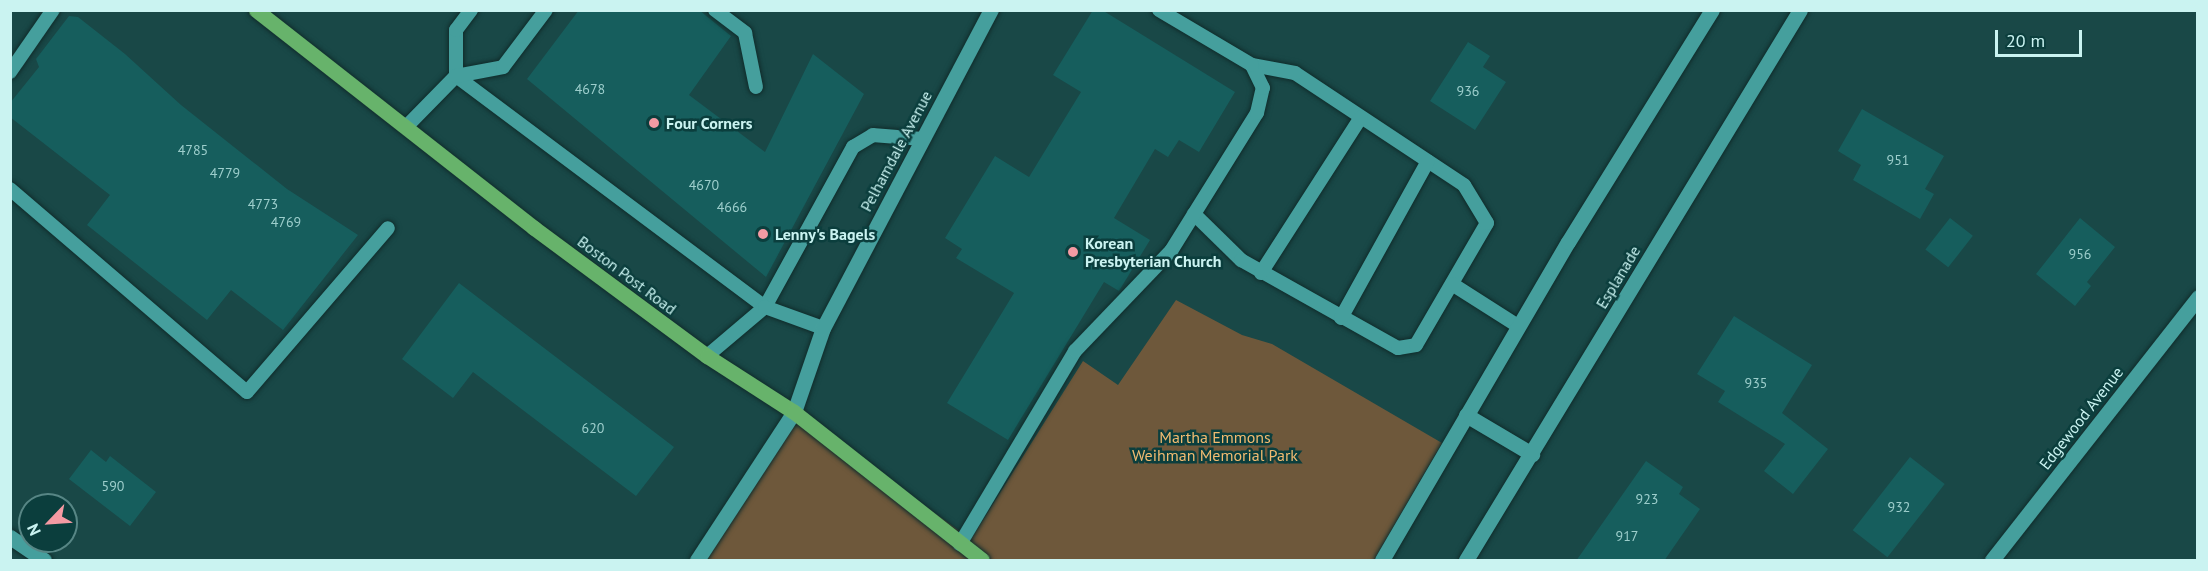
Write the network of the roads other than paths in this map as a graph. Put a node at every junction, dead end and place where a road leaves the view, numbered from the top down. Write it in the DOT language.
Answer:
graph roads {
  1 [pos="53,10"];
  2 [pos="256,10"];
  3 [pos="471,10"];
  4 [pos="546,10"];
  5 [pos="715,10"];
  6 [pos="991,10"];
  7 [pos="1159,10"];
  8 [pos="1712,10"];
  9 [pos="1800,10"];
  10 [pos="1252,64"];
  11 [pos="10,72"];
  12 [pos="456,76"];
  13 [pos="756,87"];
  14 [pos="1361,117"];
  15 [pos="406,127"];
  16 [pos="922,139"];
  17 [pos="1428,161"];
  18 [pos="10,189"];
  19 [pos="1194,214"];
  20 [pos="388,228"];
  21 [pos="1262,273"];
  22 [pos="1452,284"];
  23 [pos="2198,297"];
  24 [pos="765,307"];
  25 [pos="1341,318"];
  26 [pos="1518,326"];
  27 [pos="823,328"];
  28 [pos="707,356"];
  29 [pos="795,412"];
  30 [pos="1466,415"];
  31 [pos="1532,454"];
  32 [pos="10,537"];
  33 [pos="960,544"];
  34 [pos="44,561"];
  35 [pos="697,561"];
  36 [pos="982,561"];
  37 [pos="1382,561"];
  38 [pos="1466,561"];
  39 [pos="1992,561"];
  1 -- 11 [label="lane"];
  2 -- 15 [label="main road, Boston Post Road"];
  3 -- 12 [label="lane"];
  4 -- 12 [label="lane"];
  5 -- 13 [label="lane"];
  6 -- 16 [label="street, Pelhamdale Avenue"];
  7 -- 10 [label="lane"];
  8 -- 26 [label="street"];
  9 -- 31 [label="street, Esplanade"];
  10 -- 14 [label="lane"];
  10 -- 19 [label="lane"];
  12 -- 15 [label="lane"];
  12 -- 24 [label="lane"];
  14 -- 17 [label="lane"];
  14 -- 21 [label="lane"];
  15 -- 28 [label="main road, Boston Post Road"];
  16 -- 24 [label="lane"];
  16 -- 27 [label="street, Pelhamdale Avenue"];
  17 -- 22 [label="lane"];
  17 -- 25 [label="lane"];
  18 -- 20 [label="lane"];
  19 -- 21 [label="lane"];
  19 -- 33 [label="lane"];
  21 -- 25 [label="lane"];
  22 -- 25 [label="lane"];
  22 -- 26 [label="lane"];
  23 -- 39 [label="street, Edgewood Avenue"];
  24 -- 27 [label="lane"];
  24 -- 28 [label="lane"];
  26 -- 30 [label="street"];
  27 -- 29 [label="street, Pelhamdale Avenue"];
  28 -- 29 [label="main road, Boston Post Road"];
  29 -- 33 [label="main road, Boston Post Road"];
  29 -- 35 [label="street, Pelhamdale Avenue"];
  30 -- 31 [label="street"];
  30 -- 37 [label="street"];
  31 -- 38 [label="street, Esplanade"];
  32 -- 34 [label="street"];
  33 -- 36 [label="main road, Boston Post Road"];
}
